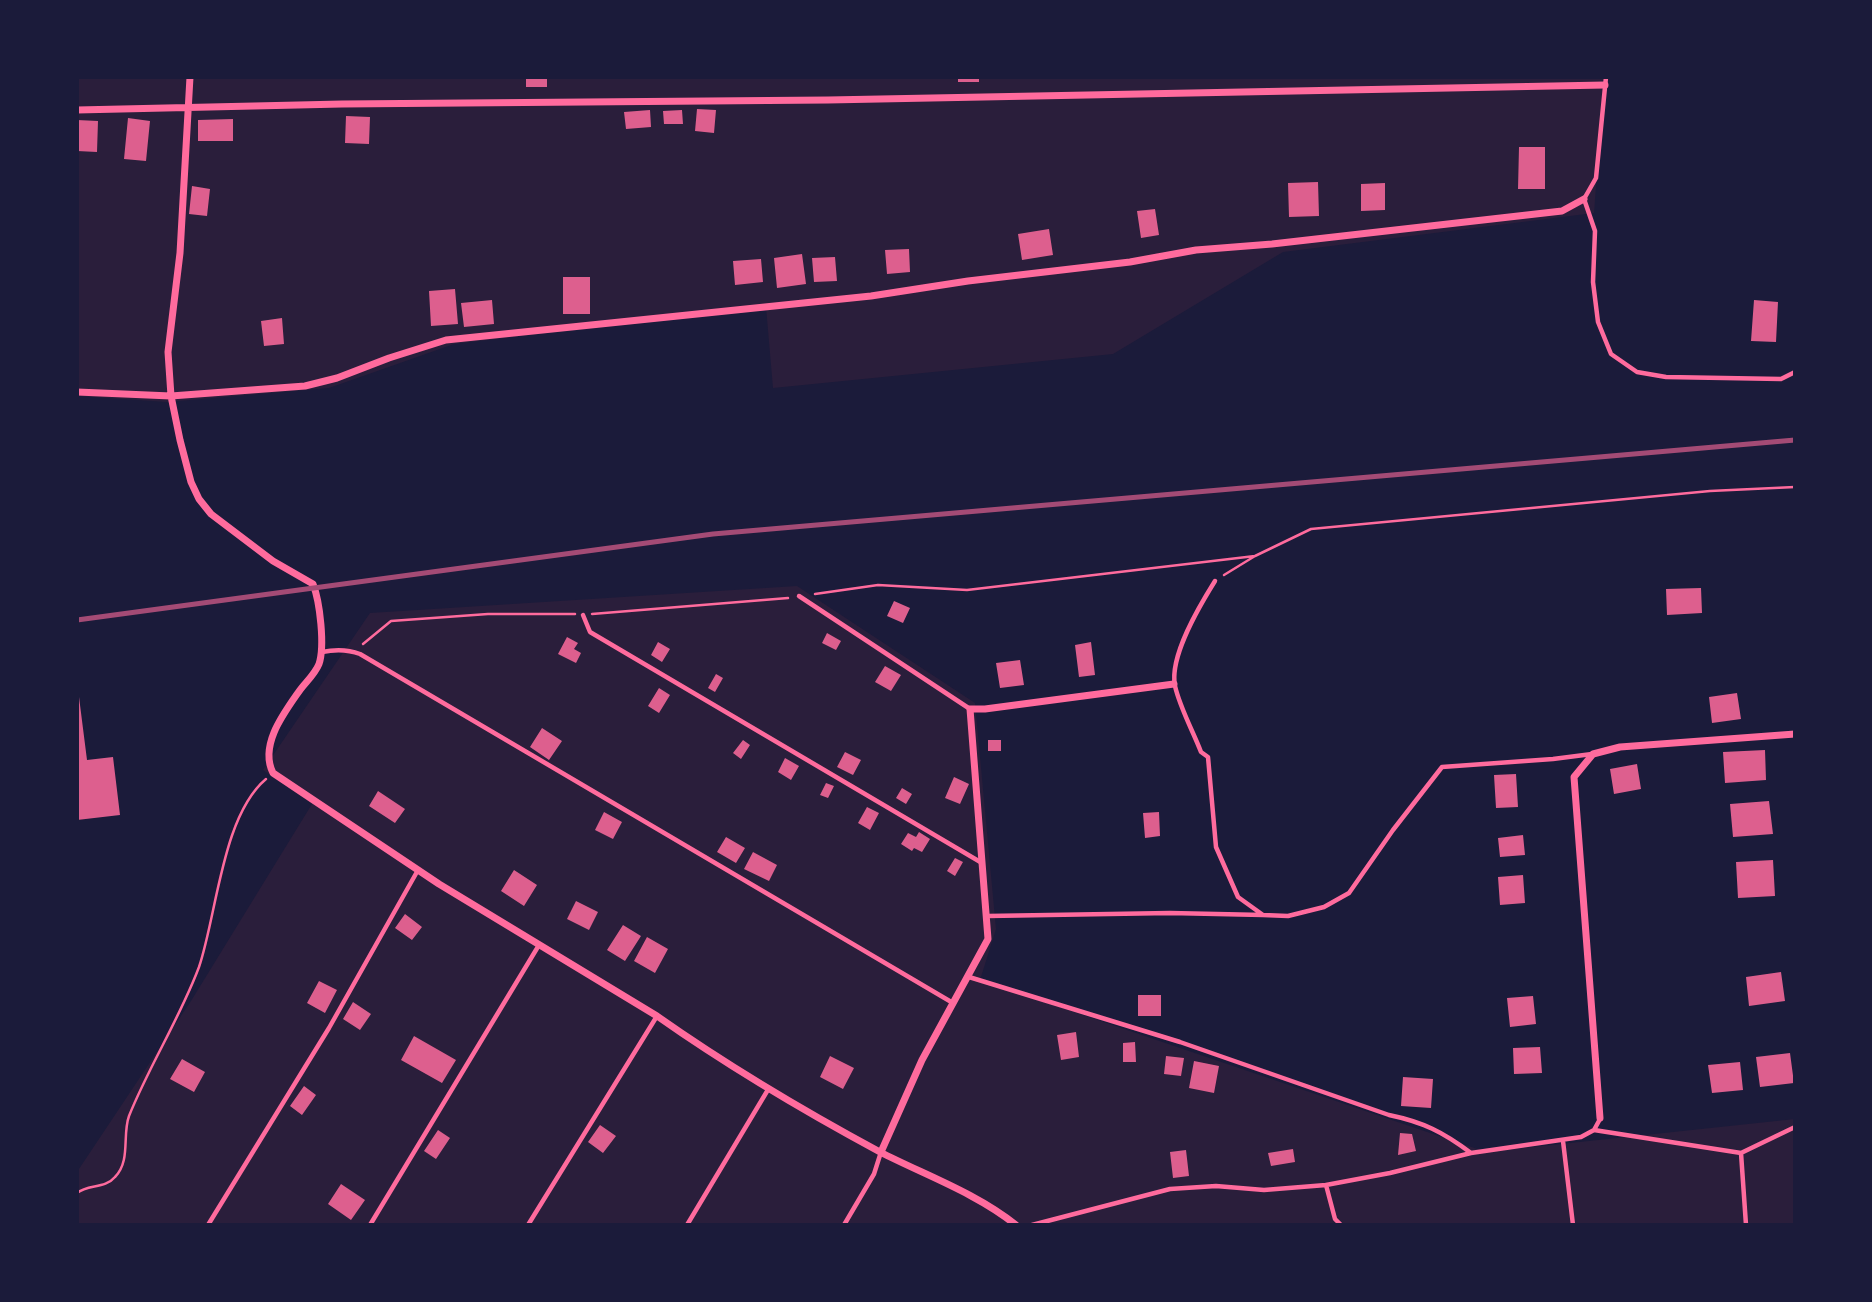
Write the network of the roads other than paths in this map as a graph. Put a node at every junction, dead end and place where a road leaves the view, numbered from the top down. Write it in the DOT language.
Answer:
graph roads {
  1 [pos="190,77"];
  2 [pos="1606,81"];
  3 [pos="189,108"];
  4 [pos="77,110"];
  5 [pos="1584,200"];
  6 [pos="1795,372"];
  7 [pos="77,392"];
  8 [pos="171,396"];
  9 [pos="1215,581"];
  10 [pos="799,596"];
  11 [pos="583,615"];
  12 [pos="322,652"];
  13 [pos="1174,684"];
  14 [pos="970,709"];
  15 [pos="1795,734"];
  16 [pos="1593,754"];
  17 [pos="982,863"];
  18 [pos="418,870"];
  19 [pos="1263,915"];
  20 [pos="988,916"];
  21 [pos="539,945"];
  22 [pos="969,977"];
  23 [pos="953,1003"];
  24 [pos="657,1016"];
  25 [pos="770,1087"];
  26 [pos="1600,1118"];
  27 [pos="1795,1128"];
  28 [pos="1594,1130"];
  29 [pos="1563,1141"];
  30 [pos="881,1152"];
  31 [pos="1471,1153"];
  32 [pos="1741,1153"];
  33 [pos="1326,1185"];
  34 [pos="208,1225"];
  35 [pos="370,1225"];
  36 [pos="528,1225"];
  37 [pos="687,1225"];
  38 [pos="844,1225"];
  39 [pos="1016,1225"];
  40 [pos="1032,1225"];
  41 [pos="1340,1225"];
  42 [pos="1573,1225"];
  43 [pos="1746,1225"];
  1 -- 3 [label="street"];
  2 -- 3 [label="street"];
  2 -- 5 [label="lane"];
  3 -- 4 [label="street"];
  3 -- 8 [label="street"];
  5 -- 6 [label="lane"];
  5 -- 8 [label="street"];
  7 -- 8 [label="street"];
  8 -- 12 [label="street"];
  9 -- 13 [label="lane"];
  10 -- 14 [label="lane"];
  11 -- 17 [label="lane"];
  12 -- 18 [label="street"];
  12 -- 23 [label="lane"];
  13 -- 14 [label="street"];
  13 -- 19 [label="lane"];
  14 -- 17 [label="street"];
  15 -- 16 [label="street"];
  16 -- 19 [label="lane"];
  16 -- 26 [label="street"];
  17 -- 20 [label="street"];
  18 -- 21 [label="street"];
  18 -- 34 [label="lane"];
  19 -- 20 [label="lane"];
  20 -- 22 [label="street"];
  21 -- 24 [label="street"];
  21 -- 35 [label="lane"];
  22 -- 23 [label="street"];
  22 -- 31 [label="lane"];
  23 -- 30 [label="street"];
  24 -- 25 [label="street"];
  24 -- 36 [label="lane"];
  25 -- 30 [label="street"];
  25 -- 37 [label="lane"];
  26 -- 28 [label="lane"];
  27 -- 32 [label="lane"];
  28 -- 29 [label="lane"];
  28 -- 32 [label="lane"];
  29 -- 31 [label="lane"];
  29 -- 42 [label="lane"];
  30 -- 38 [label="lane"];
  30 -- 39 [label="street"];
  31 -- 33 [label="lane"];
  32 -- 43 [label="lane"];
  33 -- 40 [label="lane"];
  33 -- 41 [label="lane"];
}
